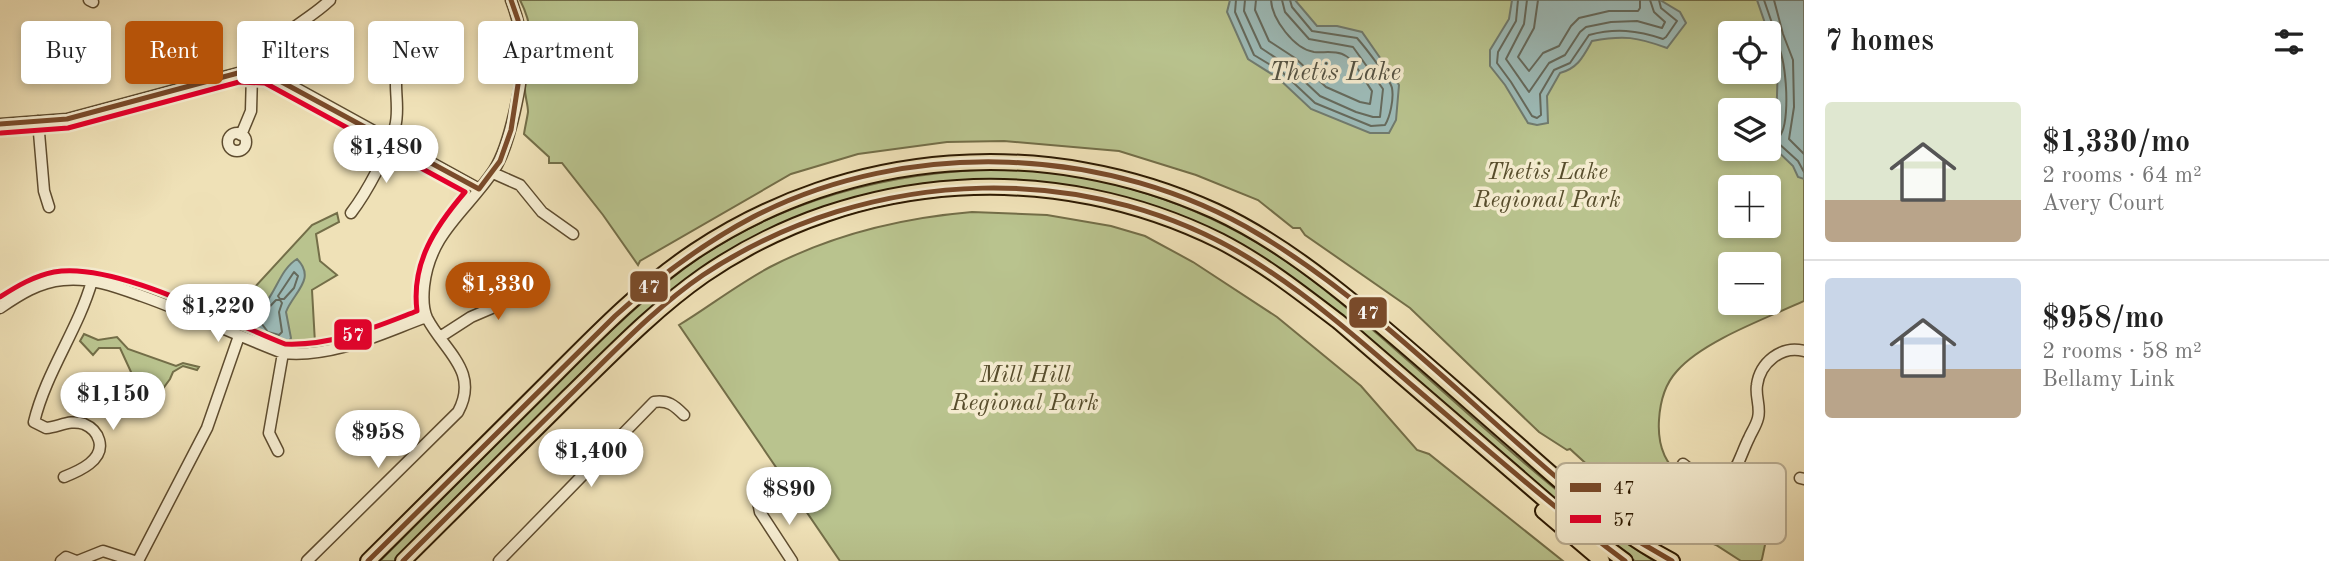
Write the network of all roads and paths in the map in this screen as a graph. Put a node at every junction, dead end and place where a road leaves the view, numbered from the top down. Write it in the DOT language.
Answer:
graph roads {
  1 [pos="330,0"];
  2 [pos="511,0"];
  3 [pos="302,21"];
  4 [pos="237,73"];
  5 [pos="252,84"];
  6 [pos="288,84"];
  7 [pos="398,84"];
  8 [pos="38,121"];
  9 [pos="0,124"];
  10 [pos="241,135"];
  11 [pos="391,139"];
  12 [pos="493,173"];
  13 [pos="479,189"];
  14 [pos="49,207"];
  15 [pos="351,213"];
  16 [pos="573,234"];
  17 [pos="523,270"];
  18 [pos="92,281"];
  19 [pos="0,308"];
  20 [pos="426,317"];
  21 [pos="239,337"];
  22 [pos="440,337"];
  23 [pos="1804,351"];
  24 [pos="283,354"];
  25 [pos="684,415"];
  26 [pos="1480,444"];
  27 [pos="278,451"];
  28 [pos="1739,463"];
  29 [pos="64,477"];
  30 [pos="1556,479"];
  31 [pos="758,502"];
  32 [pos="1556,509"];
  33 [pos="1556,520"];
  34 [pos="1583,544"];
  35 [pos="1602,544"];
  36 [pos="1645,544"];
  37 [pos="1652,544"];
  38 [pos="61,561"];
  39 [pos="77,561"];
  40 [pos="136,561"];
  41 [pos="307,561"];
  42 [pos="368,561"];
  43 [pos="403,561"];
  44 [pos="499,561"];
  45 [pos="792,561"];
  46 [pos="1602,561"];
  47 [pos="1625,561"];
  48 [pos="1672,561"];
  49 [pos="1686,561"];
  1 -- 3 [label="street"];
  2 -- 12 [label="street"];
  4 -- 8 [label="street"];
  5 -- 10 [label="street"];
  6 -- 11 [label="street"];
  7 -- 11 [label="street"];
  8 -- 9 [label="street"];
  8 -- 14 [label="street"];
  11 -- 13 [label="street"];
  11 -- 15 [label="street"];
  12 -- 13 [label="street"];
  12 -- 16 [label="street"];
  13 -- 20 [label="street"];
  17 -- 22 [label="street"];
  18 -- 19 [label="street"];
  18 -- 21 [label="street"];
  18 -- 29 [label="street"];
  20 -- 22 [label="street"];
  20 -- 24 [label="street"];
  21 -- 24 [label="street"];
  21 -- 40 [label="street"];
  22 -- 41 [label="street"];
  23 -- 28 [label="street"];
  24 -- 27 [label="street"];
  25 -- 44 [label="street"];
  26 -- 32 [label="highway"];
  26 -- 33 [label="highway"];
  26 -- 43 [label="highway"];
  30 -- 42 [label="highway"];
  31 -- 45 [label="street"];
  34 -- 46 [label="highway"];
  35 -- 47 [label="highway"];
  36 -- 48 [label="highway"];
  37 -- 49 [label="highway"];
  38 -- 39 [label="street"];
  39 -- 40 [label="street"];
}
